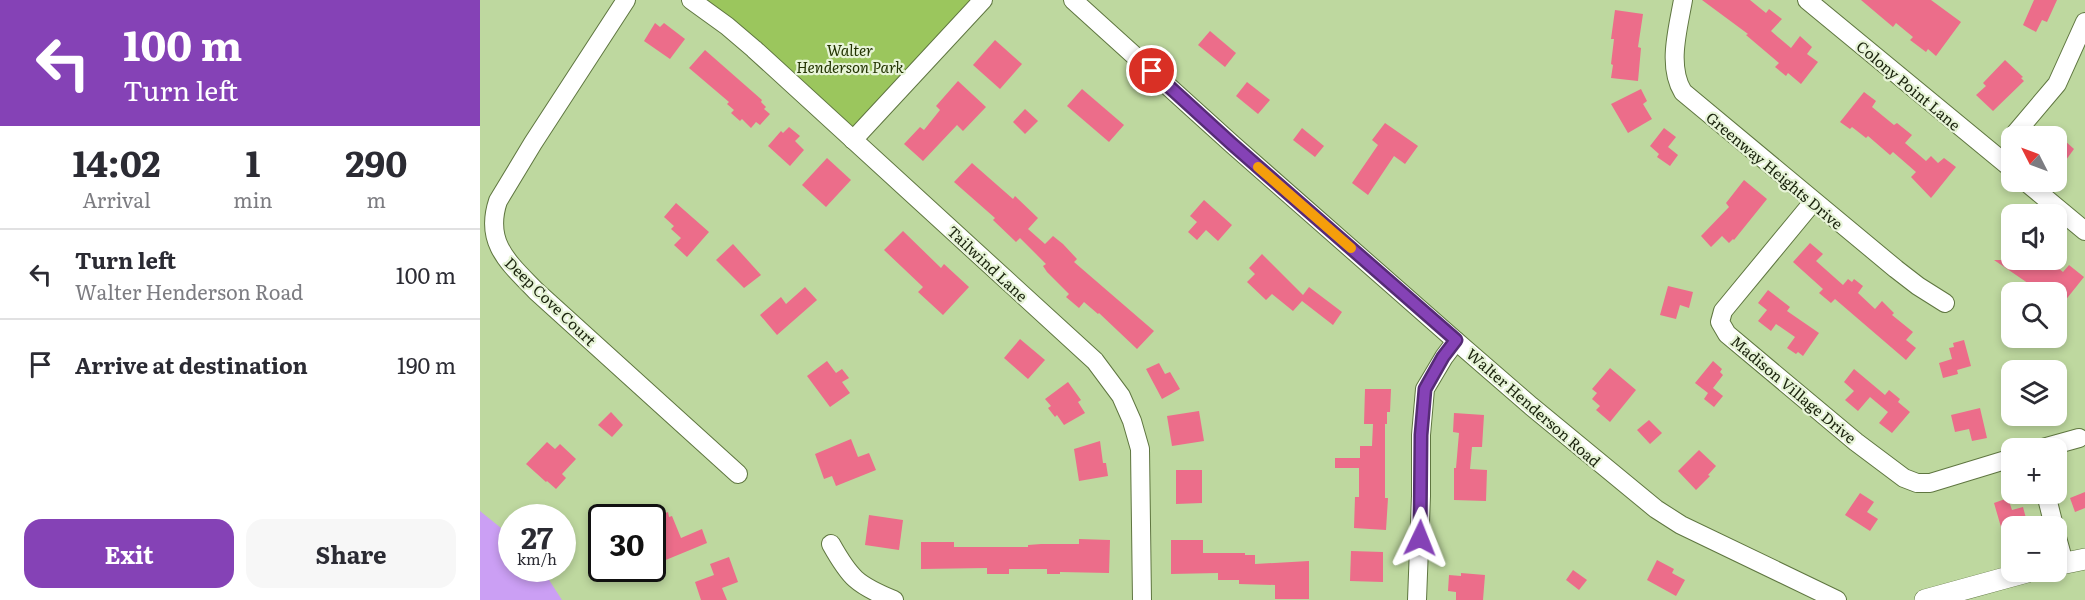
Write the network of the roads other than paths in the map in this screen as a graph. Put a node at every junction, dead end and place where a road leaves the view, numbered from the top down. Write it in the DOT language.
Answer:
graph roads {
  1 [pos="626,0"];
  2 [pos="691,0"];
  3 [pos="983,0"];
  4 [pos="1073,0"];
  5 [pos="1683,0"];
  6 [pos="1807,0"];
  7 [pos="2085,22"];
  8 [pos="2022,126"];
  9 [pos="853,140"];
  10 [pos="2001,150"];
  11 [pos="1996,156"];
  12 [pos="2001,160"];
  13 [pos="2038,192"];
  14 [pos="1813,202"];
  15 [pos="2085,231"];
  16 [pos="1945,303"];
  17 [pos="1456,340"];
  18 [pos="2079,438"];
  19 [pos="2067,441"];
  20 [pos="2001,461"];
  21 [pos="738,474"];
  22 [pos="831,544"];
  23 [pos="2085,559"];
  24 [pos="2067,563"];
  25 [pos="2001,579"];
  26 [pos="894,600"];
  27 [pos="1142,600"];
  28 [pos="1417,600"];
  29 [pos="1837,600"];
  30 [pos="1925,600"];
  1 -- 21 [label="street, Deep Cove Court"];
  2 -- 9 [label="street, Tailwind Lane"];
  3 -- 9 [label="street"];
  4 -- 17 [label="street, Walter Henderson Road"];
  5 -- 14 [label="street, Greenway Heights Drive"];
  6 -- 11 [label="street, Colony Point Lane"];
  7 -- 8 [label="street"];
  9 -- 27 [label="street, Tailwind Lane"];
  10 -- 11 [label="street"];
  11 -- 12 [label="street, Colony Point Lane"];
  13 -- 15 [label="street"];
  14 -- 16 [label="street, Greenway Heights Drive"];
  14 -- 20 [label="street, Madison Village Drive"];
  17 -- 28 [label="street"];
  17 -- 29 [label="street, Walter Henderson Road"];
  18 -- 19 [label="street"];
  22 -- 26 [label="street"];
  23 -- 24 [label="street"];
  25 -- 30 [label="street"];
}
